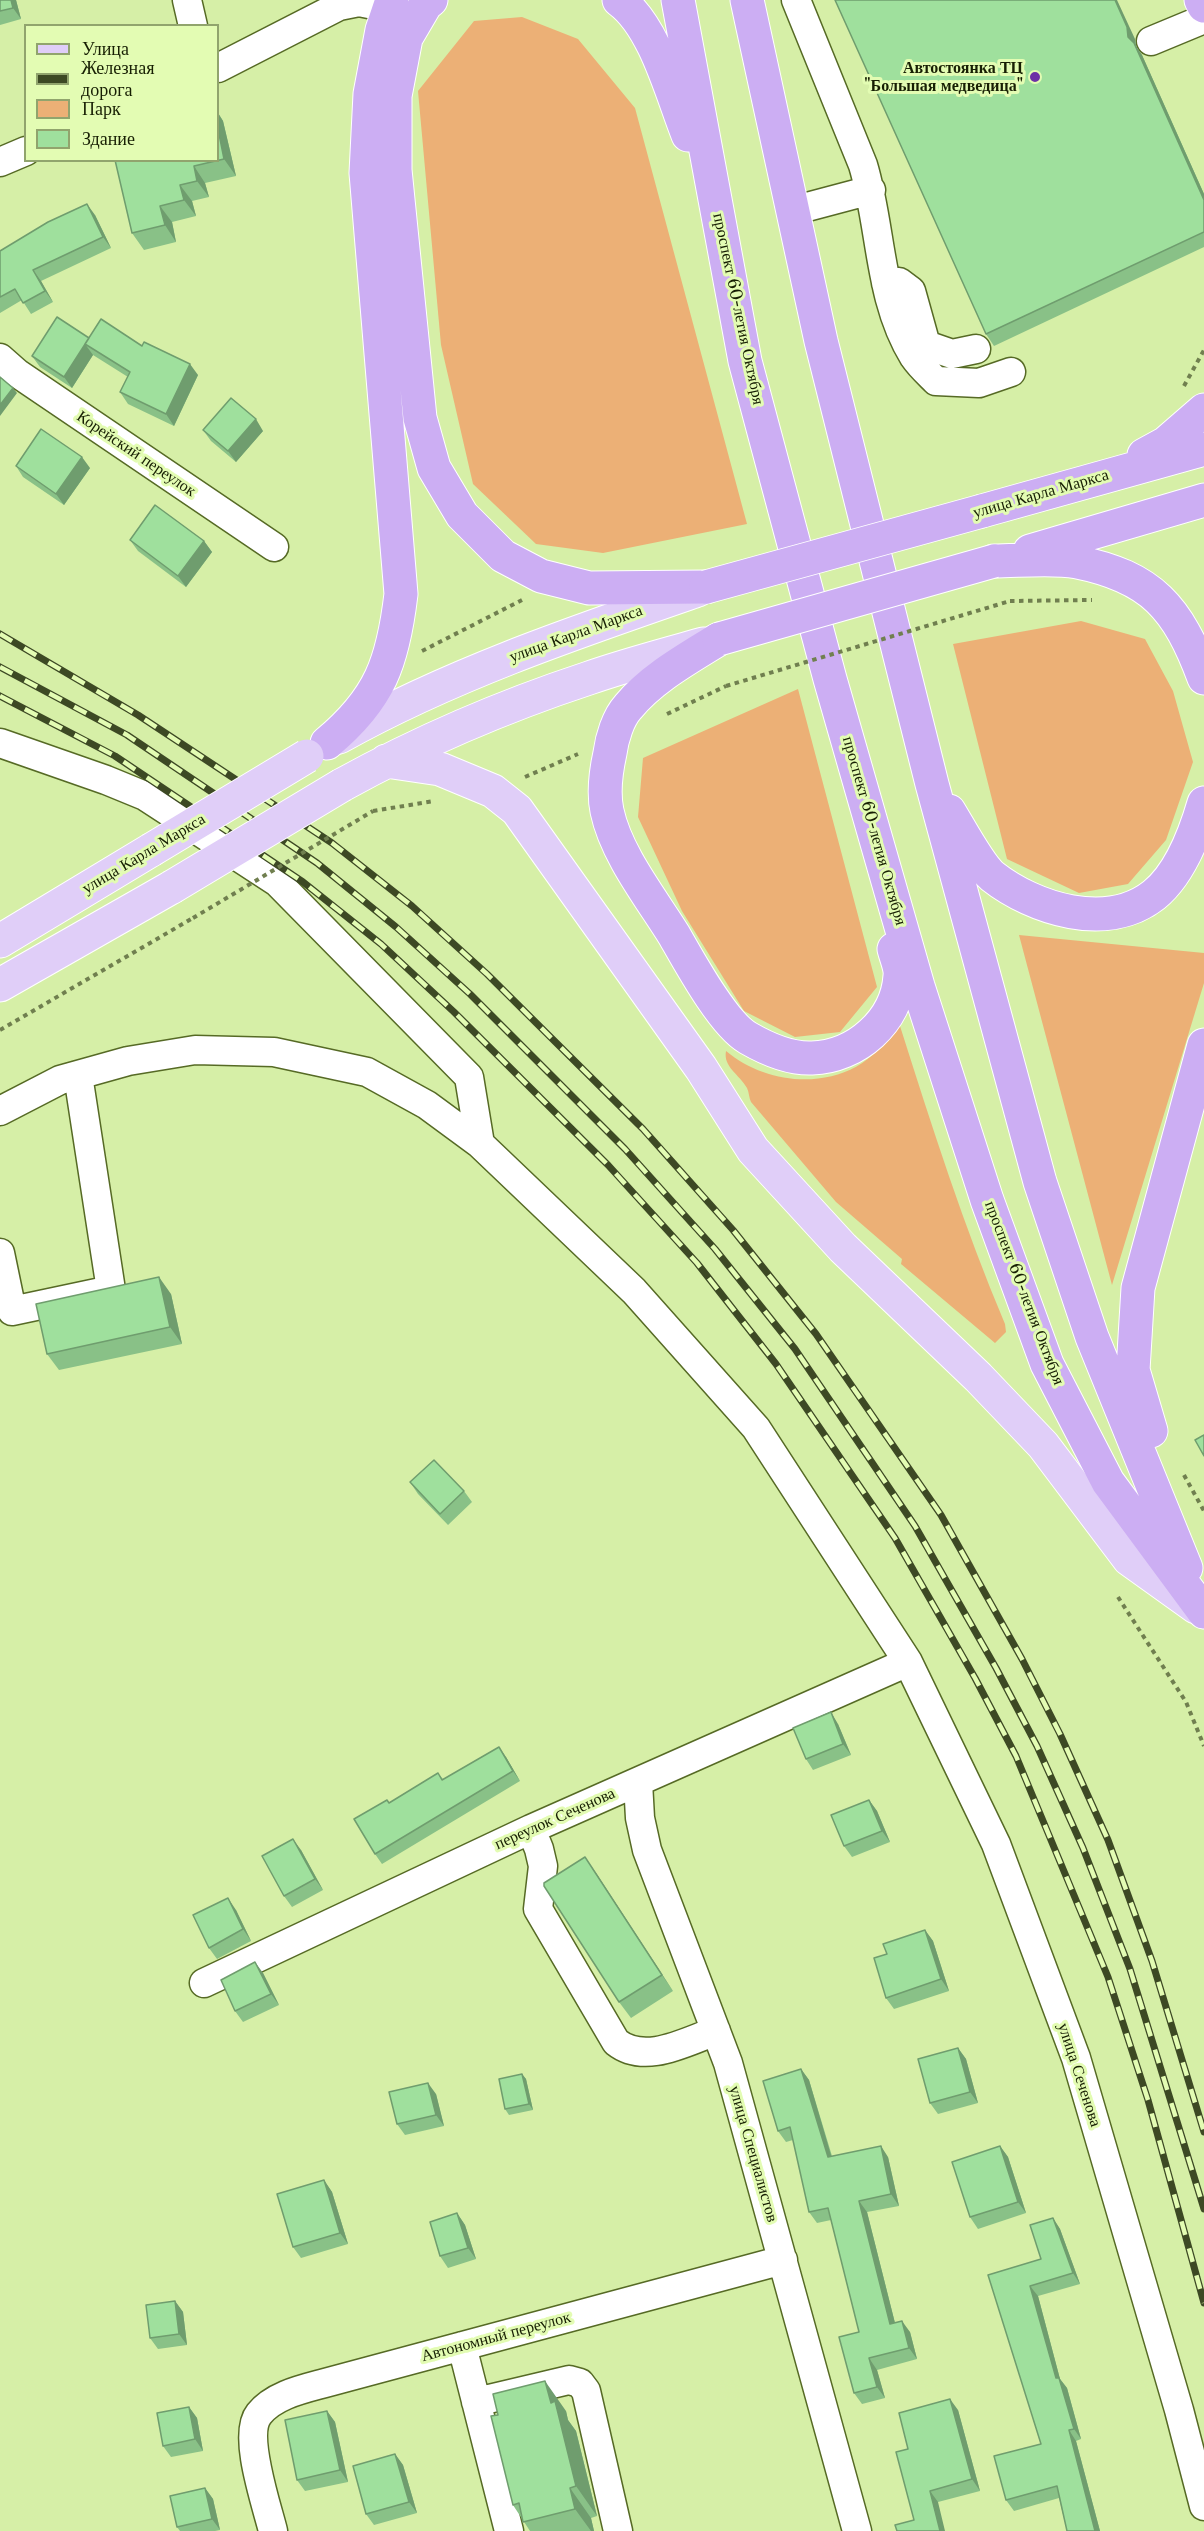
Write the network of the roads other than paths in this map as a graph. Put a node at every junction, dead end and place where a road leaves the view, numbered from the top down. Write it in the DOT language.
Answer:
graph roads {
  1 [pos="187,0"];
  2 [pos="431,0"];
  3 [pos="619,0"];
  4 [pos="678,0"];
  5 [pos="796,0"];
  6 [pos="1201,0"];
  7 [pos="391,4"];
  8 [pos="1204,6"];
  9 [pos="751,8"];
  10 [pos="1204,19"];
  11 [pos="193,24"];
  12 [pos="1151,40"];
  13 [pos="219,67"];
  14 [pos="24,152"];
  15 [pos="0,162"];
  16 [pos="871,190"];
  17 [pos="792,211"];
  18 [pos="886,283"];
  19 [pos="976,349"];
  20 [pos="0,358"];
  21 [pos="745,361"];
  22 [pos="1011,372"];
  23 [pos="1191,403"];
  24 [pos="1204,448"];
  25 [pos="1100,478"];
  26 [pos="1204,500"];
  27 [pos="274,547"];
  28 [pos="994,561"];
  29 [pos="706,587"];
  30 [pos="719,639"];
  31 [pos="1204,678"];
  32 [pos="830,679"];
  33 [pos="0,743"];
  34 [pos="317,749"];
  35 [pos="386,761"];
  36 [pos="932,784"];
  37 [pos="1204,803"];
  38 [pos="0,941"];
  39 [pos="0,985"];
  40 [pos="1204,1045"];
  41 [pos="78,1075"];
  42 [pos="0,1111"];
  43 [pos="480,1144"];
  44 [pos="0,1253"];
  45 [pos="1204,1612"];
  46 [pos="908,1662"];
  47 [pos="639,1782"];
  48 [pos="531,1829"];
  49 [pos="204,1983"];
  50 [pos="716,2031"];
  51 [pos="783,2260"];
  52 [pos="462,2346"];
  53 [pos="476,2402"];
  54 [pos="1204,2506"];
  55 [pos="273,2531"];
  56 [pos="509,2531"];
  57 [pos="618,2531"];
  58 [pos="857,2531"];
  1 -- 11 [label="street"];
  2 -- 29 [label="highway"];
  3 -- 21 [label="highway"];
  4 -- 21 [label="highway, проспект 60-летия Октября"];
  5 -- 16 [label="street"];
  6 -- 8 [label="highway"];
  7 -- 13 [label="street"];
  7 -- 34 [label="highway"];
  9 -- 17 [label="highway"];
  10 -- 12 [label="street"];
  14 -- 15 [label="street"];
  16 -- 17 [label="street"];
  16 -- 18 [label="street"];
  17 -- 36 [label="highway"];
  18 -- 19 [label="street"];
  18 -- 22 [label="street"];
  20 -- 27 [label="street, Корейский переулок"];
  21 -- 32 [label="highway, проспект 60-летия Октября"];
  23 -- 25 [label="highway"];
  24 -- 25 [label="highway, улица Карла Маркса"];
  25 -- 29 [label="highway, улица Карла Маркса, bridge"];
  26 -- 28 [label="highway"];
  28 -- 30 [label="highway, bridge"];
  28 -- 31 [label="highway"];
  29 -- 34 [label="main road, улица Карла Маркса"];
  30 -- 32 [label="highway"];
  30 -- 35 [label="main road"];
  32 -- 45 [label="highway, проспект 60-летия Октября"];
  33 -- 43 [label="street"];
  34 -- 38 [label="main road, улица Карла Маркса, bridge"];
  35 -- 39 [label="main road, bridge"];
  35 -- 45 [label="main road"];
  36 -- 37 [label="highway"];
  36 -- 45 [label="highway"];
  40 -- 45 [label="highway"];
  41 -- 42 [label="street, улица Сеченова"];
  41 -- 43 [label="street, улица Сеченова"];
  41 -- 44 [label="street"];
  43 -- 46 [label="street, улица Сеченова"];
  46 -- 47 [label="street, переулок Сеченова"];
  46 -- 54 [label="street, улица Сеченова"];
  47 -- 48 [label="street, переулок Сеченова"];
  47 -- 50 [label="street, улица Специалистов"];
  48 -- 49 [label="street, переулок Сеченова"];
  48 -- 50 [label="street"];
  50 -- 51 [label="street, улица Специалистов"];
  51 -- 52 [label="street, Автономный переулок"];
  51 -- 58 [label="street, улица Специалистов"];
  52 -- 53 [label="street"];
  52 -- 55 [label="street, Автономный переулок"];
  53 -- 56 [label="street"];
  53 -- 57 [label="street"];
}
